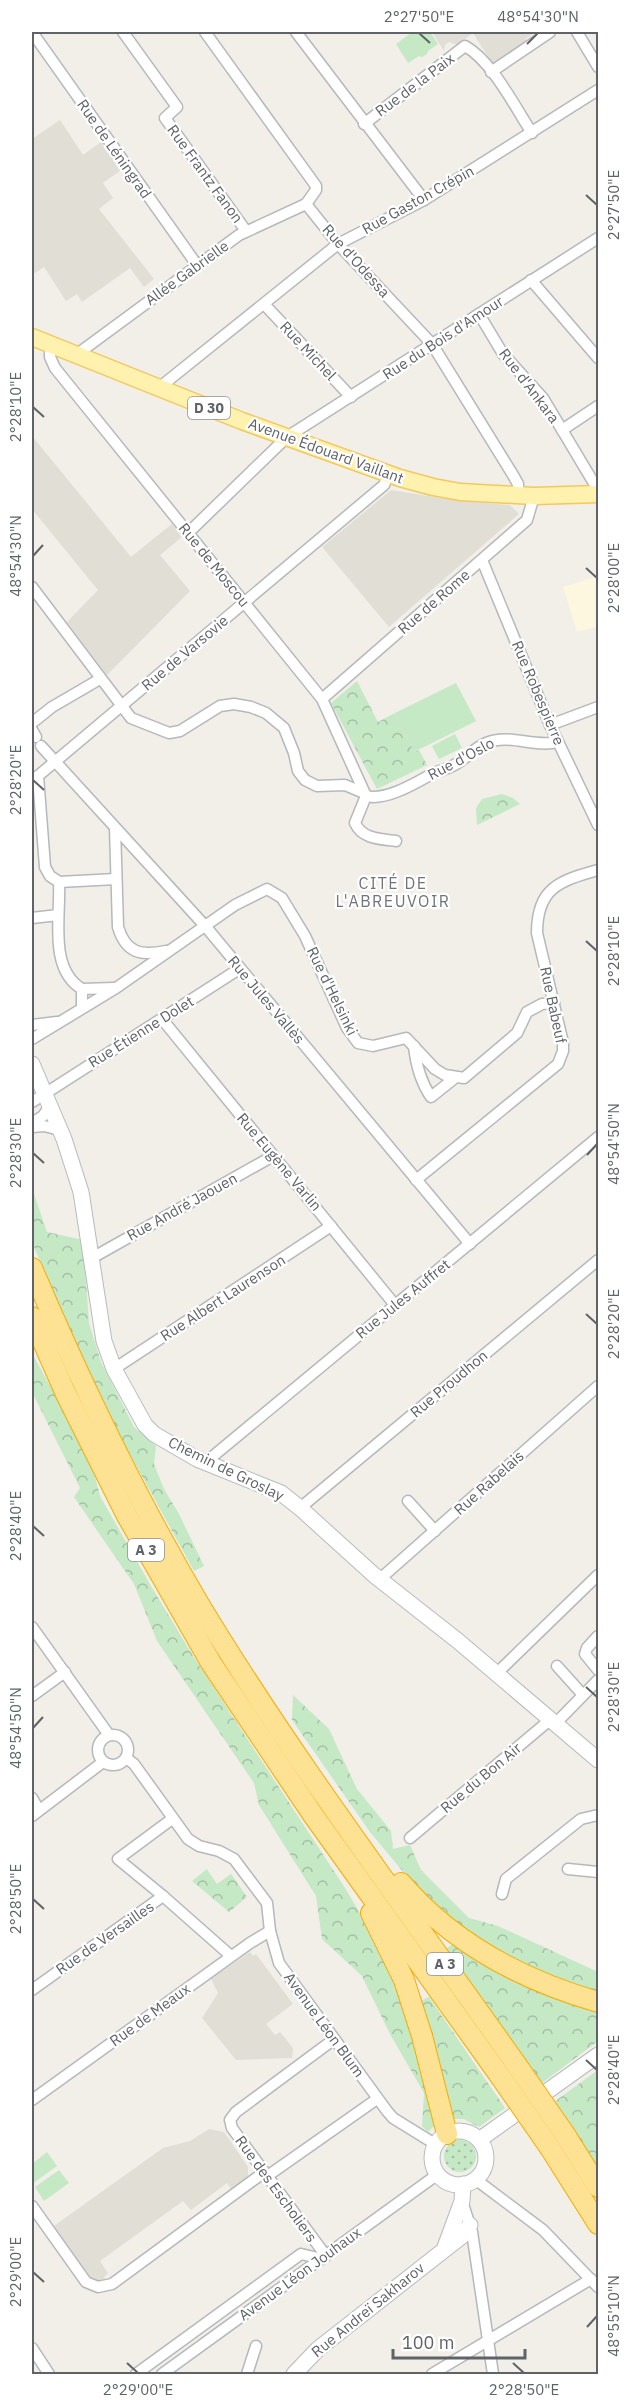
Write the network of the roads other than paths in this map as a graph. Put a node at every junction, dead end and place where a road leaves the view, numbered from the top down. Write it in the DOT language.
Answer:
graph roads {
  1 [pos="32,32"];
  2 [pos="123,32"];
  3 [pos="204,32"];
  4 [pos="296,32"];
  5 [pos="550,32"];
  6 [pos="577,32"];
  7 [pos="598,67"];
  8 [pos="491,72"];
  9 [pos="598,90"];
  10 [pos="364,124"];
  11 [pos="532,133"];
  12 [pos="424,200"];
  13 [pos="306,204"];
  14 [pos="246,231"];
  15 [pos="598,238"];
  16 [pos="338,244"];
  17 [pos="197,265"];
  18 [pos="531,280"];
  19 [pos="264,304"];
  20 [pos="479,314"];
  21 [pos="32,337"];
  22 [pos="432,344"];
  23 [pos="50,345"];
  24 [pos="76,355"];
  25 [pos="598,358"];
  26 [pos="160,387"];
  27 [pos="351,397"];
  28 [pos="598,406"];
  29 [pos="562,430"];
  30 [pos="287,437"];
  31 [pos="389,474"];
  32 [pos="598,490"];
  33 [pos="598,494"];
  34 [pos="526,496"];
  35 [pos="188,533"];
  36 [pos="482,560"];
  37 [pos="32,587"];
  38 [pos="245,603"];
  39 [pos="100,679"];
  40 [pos="322,699"];
  41 [pos="122,705"];
  42 [pos="598,707"];
  43 [pos="32,723"];
  44 [pos="550,725"];
  45 [pos="36,738"];
  46 [pos="558,741"];
  47 [pos="54,762"];
  48 [pos="34,779"];
  49 [pos="365,794"];
  50 [pos="36,813"];
  51 [pos="598,825"];
  52 [pos="115,828"];
  53 [pos="396,841"];
  54 [pos="598,870"];
  55 [pos="116,879"];
  56 [pos="59,882"];
  57 [pos="58,915"];
  58 [pos="32,918"];
  59 [pos="206,927"];
  60 [pos="175,949"];
  61 [pos="135,951"];
  62 [pos="239,969"];
  63 [pos="134,976"];
  64 [pos="116,988"];
  65 [pos="82,990"];
  66 [pos="554,1003"];
  67 [pos="82,1008"];
  68 [pos="162,1019"];
  69 [pos="61,1021"];
  70 [pos="32,1025"];
  71 [pos="32,1039"];
  72 [pos="414,1046"];
  73 [pos="32,1064"];
  74 [pos="456,1077"];
  75 [pos="41,1101"];
  76 [pos="32,1125"];
  77 [pos="60,1130"];
  78 [pos="598,1137"];
  79 [pos="273,1156"];
  80 [pos="416,1180"];
  81 [pos="331,1226"];
  82 [pos="470,1245"];
  83 [pos="92,1258"];
  84 [pos="598,1260"];
  85 [pos="32,1268"];
  86 [pos="395,1305"];
  87 [pos="32,1317"];
  88 [pos="114,1370"];
  89 [pos="598,1386"];
  90 [pos="208,1463"];
  91 [pos="408,1501"];
  92 [pos="300,1508"];
  93 [pos="435,1531"];
  94 [pos="598,1575"];
  95 [pos="380,1579"];
  96 [pos="32,1627"];
  97 [pos="598,1636"];
  98 [pos="557,1666"];
  99 [pos="598,1670"];
  100 [pos="65,1672"];
  101 [pos="496,1673"];
  102 [pos="598,1680"];
  103 [pos="584,1695"];
  104 [pos="32,1696"];
  105 [pos="554,1721"];
  106 [pos="110,1736"];
  107 [pos="126,1758"];
  108 [pos="598,1758"];
  109 [pos="103,1762"];
  110 [pos="32,1798"];
  111 [pos="35,1813"];
  112 [pos="598,1815"];
  113 [pos="172,1819"];
  114 [pos="410,1838"];
  115 [pos="374,1864"];
  116 [pos="568,1869"];
  117 [pos="598,1872"];
  118 [pos="368,1892"];
  119 [pos="502,1894"];
  120 [pos="163,1896"];
  121 [pos="270,1931"];
  122 [pos="231,1956"];
  123 [pos="32,1990"];
  124 [pos="598,2002"];
  125 [pos="333,2040"];
  126 [pos="598,2055"];
  127 [pos="377,2099"];
  128 [pos="32,2100"];
  129 [pos="441,2139"];
  130 [pos="480,2140"];
  131 [pos="438,2174"];
  132 [pos="265,2175"];
  133 [pos="469,2181"];
  134 [pos="598,2187"];
  135 [pos="462,2201"];
  136 [pos="32,2206"];
  137 [pos="598,2224"];
  138 [pos="466,2231"];
  139 [pos="444,2248"];
  140 [pos="324,2257"];
  141 [pos="595,2283"];
  142 [pos="488,2341"];
  143 [pos="256,2346"];
  144 [pos="32,2349"];
  145 [pos="49,2374"];
  146 [pos="136,2374"];
  147 [pos="162,2374"];
  148 [pos="247,2374"];
  149 [pos="294,2374"];
  150 [pos="432,2374"];
  151 [pos="493,2374"];
  1 -- 17 [label="street, Rue de Léningrad"];
  2 -- 14 [label="street, Rue Frantz Fanon"];
  3 -- 13 [label="street"];
  4 -- 10 [label="street"];
  5 -- 8 [label="street"];
  6 -- 7 [label="street"];
  8 -- 10 [label="street, Rue de la Paix"];
  8 -- 11 [label="street"];
  9 -- 11 [label="street, Rue Gaston Crépin"];
  10 -- 12 [label="street"];
  11 -- 12 [label="street, Rue Gaston Crépin"];
  12 -- 16 [label="street, Rue Gaston Crépin"];
  13 -- 14 [label="street, Allée Gabrielle"];
  13 -- 16 [label="street, Rue d'Odessa"];
  14 -- 17 [label="street, Allée Gabrielle"];
  15 -- 18 [label="street, Rue du Bois d'Amour"];
  16 -- 19 [label="street, Rue Gaston Crépin"];
  16 -- 22 [label="street, Rue d'Odessa"];
  17 -- 24 [label="street, Allée Gabrielle"];
  18 -- 20 [label="street, Rue du Bois d'Amour"];
  18 -- 25 [label="street"];
  19 -- 26 [label="street, Rue Gaston Crépin"];
  19 -- 27 [label="street, Rue Michel"];
  20 -- 22 [label="street, Rue du Bois d'Amour"];
  20 -- 29 [label="street, Rue d'Ankara"];
  21 -- 23 [label="main road, Avenue Édouard Vaillant / D 30"];
  22 -- 27 [label="street, Rue du Bois d'Amour"];
  22 -- 34 [label="street, Rue d'Odessa"];
  23 -- 24 [label="main road, Avenue Édouard Vaillant / D 30"];
  23 -- 35 [label="street, Rue de Moscou"];
  24 -- 26 [label="main road, Avenue Édouard Vaillant / D 30"];
  26 -- 30 [label="main road, Avenue Édouard Vaillant / D 30"];
  27 -- 30 [label="street, Rue du Bois d'Amour"];
  28 -- 29 [label="street"];
  29 -- 32 [label="street, Rue d'Ankara"];
  30 -- 31 [label="main road, Avenue Édouard Vaillant / D 30"];
  30 -- 35 [label="street, Rue du Bois d'Amour"];
  31 -- 34 [label="main road, Avenue Édouard Vaillant / D 30"];
  31 -- 38 [label="street, Rue de Varsovie"];
  33 -- 34 [label="main road, Avenue Édouard Vaillant / D 30"];
  34 -- 36 [label="street, Rue de Rome"];
  35 -- 38 [label="street, Rue de Moscou"];
  36 -- 40 [label="street, Rue de Rome"];
  36 -- 44 [label="street, Rue Robespierre"];
  37 -- 39 [label="street"];
  38 -- 40 [label="street, Rue de Moscou"];
  38 -- 41 [label="street, Rue de Varsovie"];
  39 -- 41 [label="street"];
  39 -- 43 [label="street"];
  40 -- 49 [label="street, Rue de Moscou"];
  41 -- 47 [label="street, Rue de Varsovie"];
  41 -- 49 [label="street"];
  42 -- 44 [label="street"];
  44 -- 46 [label="street, Rue Robespierre"];
  45 -- 47 [label="street, Rue Jules Vallès"];
  46 -- 49 [label="street, Rue d'Oslo"];
  46 -- 51 [label="street, Rue Robespierre"];
  47 -- 48 [label="street, Rue de Varsovie"];
  47 -- 52 [label="street, Rue Jules Vallès"];
  48 -- 50 [label="street"];
  49 -- 53 [label="street"];
  50 -- 56 [label="street"];
  52 -- 55 [label="street"];
  52 -- 59 [label="street, Rue Jules Vallès"];
  54 -- 66 [label="street, Rue Babeuf"];
  55 -- 56 [label="street"];
  55 -- 61 [label="street"];
  56 -- 57 [label="street"];
  57 -- 58 [label="street"];
  57 -- 65 [label="street"];
  59 -- 60 [label="street"];
  59 -- 62 [label="street, Rue Jules Vallès"];
  59 -- 72 [label="street, Rue d'Helsinki"];
  60 -- 61 [label="street"];
  60 -- 63 [label="street"];
  61 -- 63 [label="street"];
  62 -- 68 [label="street, Rue Étienne Dolet"];
  62 -- 80 [label="street, Rue Jules Vallès"];
  63 -- 64 [label="street"];
  64 -- 65 [label="street"];
  64 -- 67 [label="street"];
  65 -- 67 [label="street"];
  66 -- 74 [label="street"];
  66 -- 80 [label="street, Rue Babeuf"];
  67 -- 69 [label="street"];
  68 -- 75 [label="street, Rue Étienne Dolet"];
  68 -- 79 [label="street, Rue Eugène Varlin"];
  69 -- 70 [label="street"];
  69 -- 71 [label="street"];
  72 -- 74 [label="street"];
  72 -- 74 [label="street"];
  73 -- 75 [label="street, Chemin de Groslay"];
  75 -- 76 [label="street, Rue Étienne Dolet"];
  75 -- 77 [label="street, Chemin de Groslay"];
  76 -- 77 [label="street"];
  77 -- 83 [label="street, Chemin de Groslay"];
  78 -- 82 [label="street, Rue Jules Auffret"];
  79 -- 81 [label="street, Rue Eugène Varlin"];
  79 -- 83 [label="street, Rue André Jaouen"];
  80 -- 82 [label="street, Rue Jules Vallès"];
  81 -- 86 [label="street, Rue Eugène Varlin"];
  81 -- 88 [label="street, Rue Albert Laurenson"];
  82 -- 86 [label="street, Rue Jules Auffret"];
  83 -- 88 [label="street, Chemin de Groslay"];
  84 -- 92 [label="street, Rue Proudhon"];
  85 -- 115 [label="highway, A 3"];
  86 -- 90 [label="street, Rue Jules Auffret"];
  87 -- 118 [label="highway, A 3"];
  88 -- 90 [label="street, Chemin de Groslay"];
  89 -- 93 [label="street, Rue Rabelais"];
  90 -- 92 [label="street, Chemin de Groslay"];
  91 -- 93 [label="street"];
  92 -- 95 [label="street, Chemin de Groslay"];
  93 -- 95 [label="street, Rue Rabelais"];
  94 -- 101 [label="street"];
  95 -- 101 [label="street, Chemin de Groslay"];
  96 -- 100 [label="street, Avenue Léon Blum"];
  97 -- 99 [label="street"];
  98 -- 103 [label="street"];
  100 -- 104 [label="street"];
  100 -- 106 [label="street, Avenue Léon Blum"];
  101 -- 105 [label="street, Chemin de Groslay"];
  102 -- 103 [label="street, Rue du Bon Air"];
  103 -- 105 [label="street, Rue du Bon Air"];
  105 -- 108 [label="street, Chemin de Groslay"];
  105 -- 114 [label="street, Rue du Bon Air"];
  106 -- 107 [label="street, Avenue Léon Blum"];
  106 -- 109 [label="street"];
  107 -- 109 [label="street"];
  107 -- 113 [label="street, Avenue Léon Blum"];
  109 -- 111 [label="street"];
  110 -- 111 [label="street"];
  112 -- 119 [label="street"];
  113 -- 120 [label="street"];
  113 -- 121 [label="street, Avenue Léon Blum"];
  115 -- 124 [label="highway"];
  115 -- 134 [label="highway, A 3, bridge"];
  116 -- 117 [label="street"];
  118 -- 129 [label="highway"];
  118 -- 137 [label="highway, A 3, bridge"];
  120 -- 122 [label="street, Rue de Versailles"];
  120 -- 123 [label="street, Rue de Versailles"];
  121 -- 122 [label="street, Rue de Meaux"];
  121 -- 125 [label="street, Avenue Léon Blum"];
  122 -- 128 [label="street, Rue de Meaux"];
  125 -- 127 [label="street, Avenue Léon Blum"];
  125 -- 132 [label="street, Rue des Escholiers"];
  126 -- 130 [label="street"];
  127 -- 129 [label="street, Avenue Léon Blum"];
  127 -- 132 [label="street"];
  129 -- 130 [label="street"];
  129 -- 131 [label="street"];
  130 -- 133 [label="street"];
  131 -- 133 [label="street"];
  131 -- 140 [label="street, Avenue Léon Jouhaux"];
  132 -- 136 [label="street"];
  132 -- 140 [label="street, Rue des Escholiers"];
  133 -- 135 [label="street"];
  133 -- 141 [label="street"];
  135 -- 138 [label="street"];
  135 -- 139 [label="street"];
  138 -- 139 [label="street, Rue Andreï Sakharov"];
  138 -- 142 [label="street"];
  139 -- 149 [label="street, Rue Andreï Sakharov"];
  140 -- 146 [label="street"];
  140 -- 147 [label="street, Avenue Léon Jouhaux"];
  141 -- 142 [label="street"];
  142 -- 150 [label="street"];
  142 -- 151 [label="street"];
  143 -- 148 [label="street"];
  144 -- 145 [label="street"];
}
